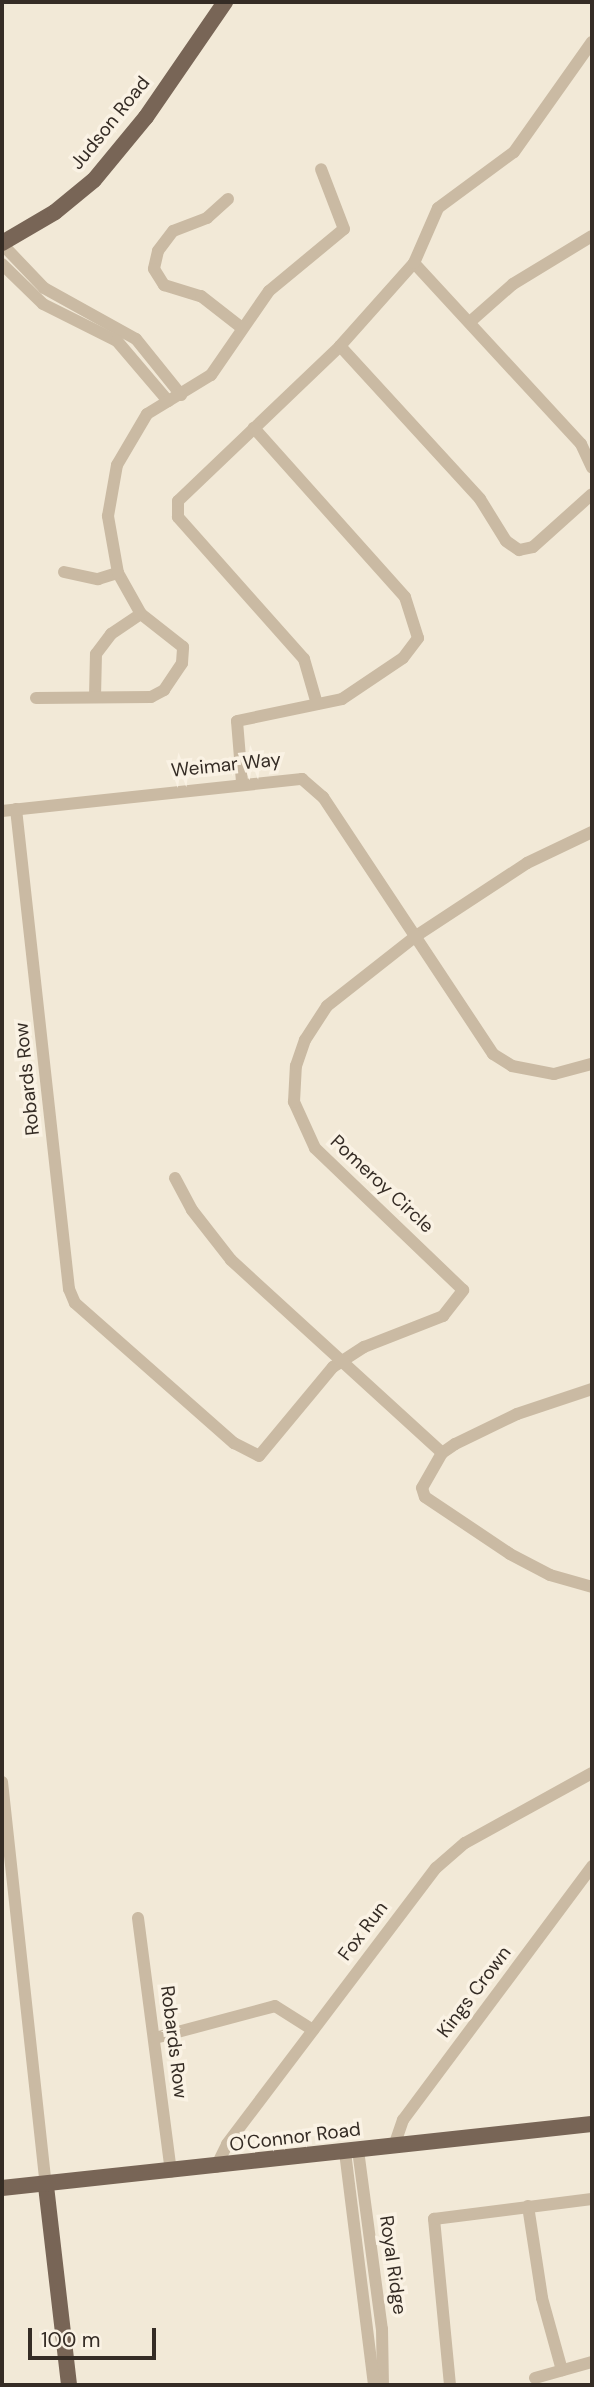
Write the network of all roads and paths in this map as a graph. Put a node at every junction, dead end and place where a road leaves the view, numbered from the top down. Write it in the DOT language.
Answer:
graph roads {
  1 [pos="225,2"];
  2 [pos="592,42"];
  3 [pos="321,169"];
  4 [pos="228,199"];
  5 [pos="592,236"];
  6 [pos="2,244"];
  7 [pos="414,263"];
  8 [pos="2,264"];
  9 [pos="471,321"];
  10 [pos="242,328"];
  11 [pos="340,346"];
  12 [pos="181,395"];
  13 [pos="168,401"];
  14 [pos="254,428"];
  15 [pos="592,468"];
  16 [pos="592,494"];
  17 [pos="64,572"];
  18 [pos="118,573"];
  19 [pos="141,614"];
  20 [pos="95,697"];
  21 [pos="36,698"];
  22 [pos="317,704"];
  23 [pos="242,782"];
  24 [pos="16,809"];
  25 [pos="2,811"];
  26 [pos="592,832"];
  27 [pos="416,936"];
  28 [pos="592,1064"];
  29 [pos="175,1178"];
  30 [pos="342,1359"];
  31 [pos="592,1389"];
  32 [pos="442,1453"];
  33 [pos="592,1587"];
  34 [pos="592,1773"];
  35 [pos="2,1782"];
  36 [pos="592,1866"];
  37 [pos="138,1918"];
  38 [pos="313,2030"];
  39 [pos="155,2038"];
  40 [pos="592,2124"];
  41 [pos="394,2146"];
  42 [pos="351,2151"];
  43 [pos="216,2167"];
  44 [pos="171,2172"];
  45 [pos="46,2186"];
  46 [pos="2,2188"];
  47 [pos="592,2199"];
  48 [pos="528,2206"];
  49 [pos="592,2362"];
  50 [pos="562,2370"];
  51 [pos="535,2378"];
  52 [pos="69,2385"];
  53 [pos="374,2385"];
  54 [pos="383,2385"];
  55 [pos="450,2385"];
  1 -- 6 [label="main road, Judson Road"];
  2 -- 7 [label="street"];
  3 -- 10 [label="street"];
  4 -- 10 [label="street"];
  5 -- 9 [label="street"];
  6 -- 12 [label="street"];
  7 -- 9 [label="street"];
  7 -- 11 [label="street"];
  8 -- 13 [label="street"];
  9 -- 15 [label="street"];
  10 -- 12 [label="street"];
  11 -- 14 [label="street"];
  11 -- 16 [label="street"];
  12 -- 13 [label="street"];
  13 -- 18 [label="street"];
  14 -- 22 [label="street"];
  14 -- 22 [label="street"];
  17 -- 18 [label="street"];
  18 -- 19 [label="street"];
  19 -- 20 [label="street"];
  19 -- 20 [label="street"];
  20 -- 21 [label="street"];
  22 -- 23 [label="street"];
  23 -- 24 [label="street, Weimar Way"];
  23 -- 27 [label="street, Weimar Way"];
  24 -- 25 [label="street, Weimar Way"];
  24 -- 30 [label="street, Robards Row"];
  26 -- 27 [label="street, Pomeroy Circle"];
  27 -- 28 [label="street, Weimar Way"];
  27 -- 30 [label="street, Pomeroy Circle"];
  29 -- 30 [label="street"];
  30 -- 32 [label="street"];
  31 -- 32 [label="street"];
  32 -- 33 [label="street"];
  34 -- 38 [label="street, Fox Run"];
  35 -- 45 [label="street"];
  36 -- 41 [label="street, Kings Crown"];
  37 -- 39 [label="street, Robards Row"];
  38 -- 39 [label="street"];
  38 -- 43 [label="street, Fox Run"];
  39 -- 44 [label="street, Robards Row"];
  40 -- 41 [label="main road, O'Connor Road"];
  41 -- 42 [label="main road, O'Connor Road"];
  42 -- 43 [label="main road, O'Connor Road"];
  42 -- 53 [label="street, Royal Ridge"];
  42 -- 54 [label="street, Royal Ridge"];
  43 -- 44 [label="main road, O'Connor Road"];
  44 -- 45 [label="main road, O'Connor Road"];
  45 -- 46 [label="main road, O'Connor Road"];
  45 -- 52 [label="main road"];
  47 -- 48 [label="street"];
  48 -- 50 [label="street"];
  48 -- 55 [label="street"];
  49 -- 50 [label="street"];
  50 -- 51 [label="street"];
}
